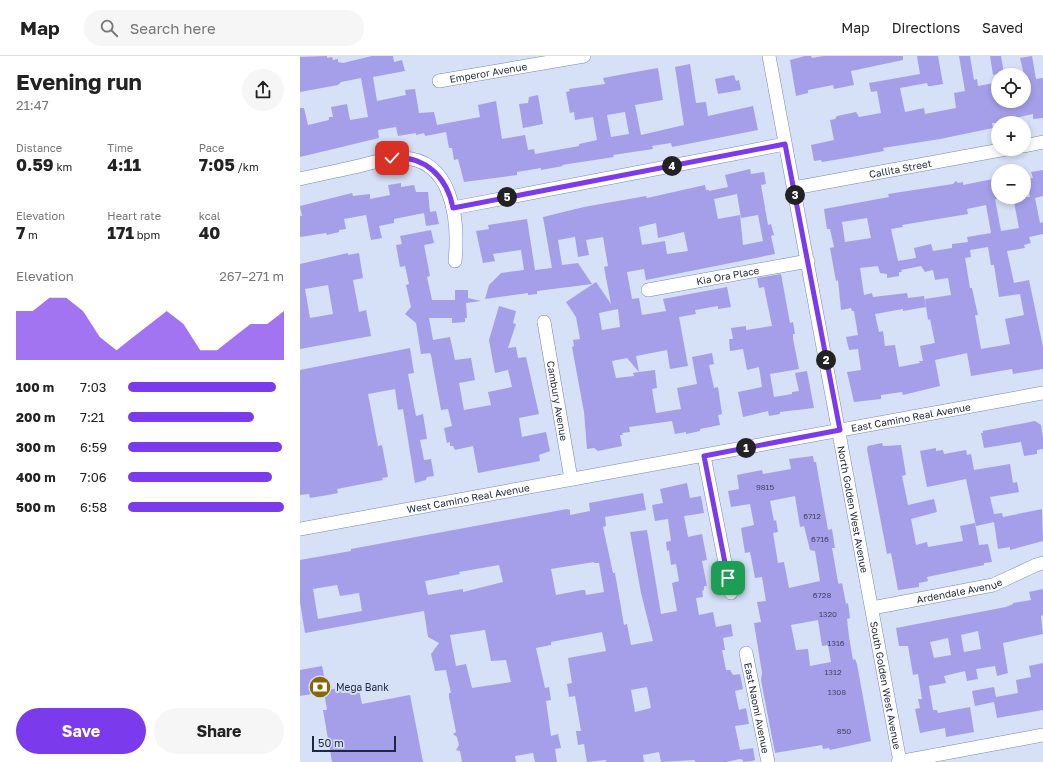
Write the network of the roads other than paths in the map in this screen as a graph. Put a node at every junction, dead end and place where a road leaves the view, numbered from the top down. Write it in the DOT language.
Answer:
graph roads {
  1 [pos="584,56"];
  2 [pos="769,56"];
  3 [pos="439,81"];
  4 [pos="1043,142"];
  5 [pos="785,144"];
  6 [pos="1031,145"];
  7 [pos="991,152"];
  8 [pos="300,179"];
  9 [pos="794,188"];
  10 [pos="453,208"];
  11 [pos="808,260"];
  12 [pos="455,261"];
  13 [pos="648,290"];
  14 [pos="544,322"];
  15 [pos="1043,392"];
  16 [pos="840,430"];
  17 [pos="704,456"];
  18 [pos="637,467"];
  19 [pos="571,479"];
  20 [pos="300,529"];
  21 [pos="1043,564"];
  22 [pos="731,593"];
  23 [pos="872,608"];
  24 [pos="746,653"];
  25 [pos="1043,735"];
  26 [pos="768,762"];
  27 [pos="899,762"];
  1 -- 3 [label="street, Emperor Avenue"];
  2 -- 5 [label="street, North Golden West Avenue"];
  4 -- 6 [label="street"];
  5 -- 9 [label="street, North Golden West Avenue"];
  5 -- 10 [label="street"];
  7 -- 9 [label="street, Callita Street"];
  8 -- 10 [label="street"];
  9 -- 11 [label="street, North Golden West Avenue"];
  10 -- 12 [label="street"];
  11 -- 13 [label="street, Kia Ora Place"];
  11 -- 16 [label="street, North Golden West Avenue"];
  14 -- 19 [label="street, Cambury Avenue"];
  15 -- 16 [label="street, East Camino Real Avenue"];
  16 -- 17 [label="street, East Camino Real Avenue"];
  16 -- 23 [label="street, North Golden West Avenue"];
  17 -- 18 [label="street, East Camino Real Avenue"];
  17 -- 22 [label="street"];
  18 -- 19 [label="street, West Camino Real Avenue"];
  19 -- 20 [label="street, West Camino Real Avenue"];
  21 -- 23 [label="street, Ardendale Avenue"];
  23 -- 27 [label="street, South Golden West Avenue"];
  24 -- 26 [label="street, East Naomi Avenue"];
  25 -- 27 [label="street"];
}
